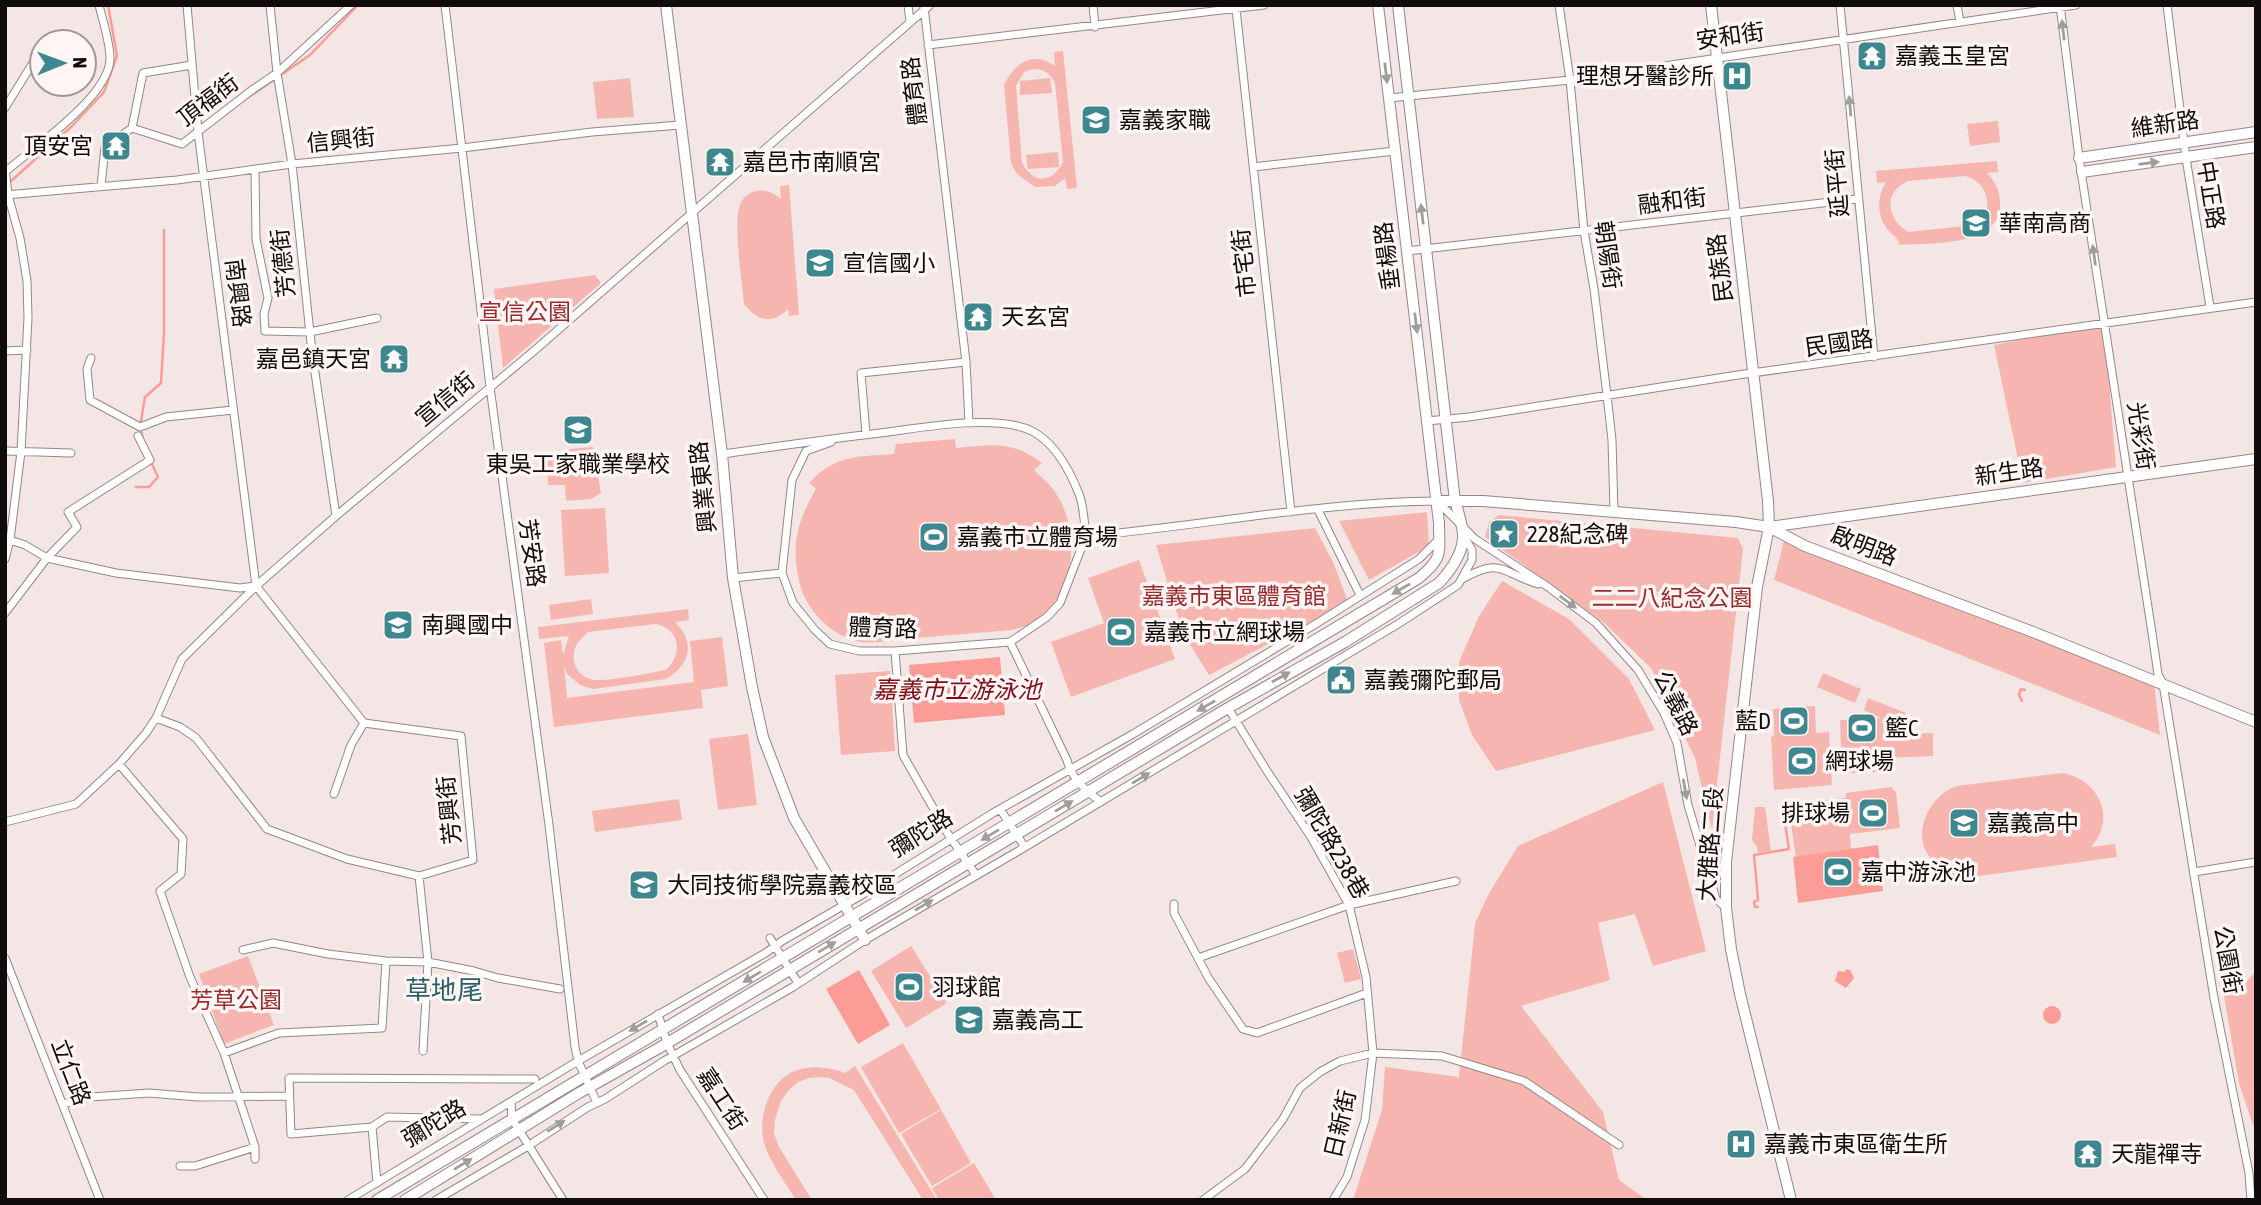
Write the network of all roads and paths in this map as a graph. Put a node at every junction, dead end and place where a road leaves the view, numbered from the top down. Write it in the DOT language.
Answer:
graph roads {
  1 [pos="99,5"];
  2 [pos="187,5"];
  3 [pos="270,5"];
  4 [pos="351,5"];
  5 [pos="445,5"];
  6 [pos="666,5"];
  7 [pos="908,5"];
  8 [pos="1093,5"];
  9 [pos="1261,5"];
  10 [pos="1378,5"];
  11 [pos="1398,5"];
  12 [pos="1559,5"];
  13 [pos="1711,5"];
  14 [pos="1840,5"];
  15 [pos="1957,5"];
  16 [pos="2077,5"];
  17 [pos="2167,5"];
  18 [pos="2060,6"];
  19 [pos="926,7"];
  20 [pos="1236,9"];
  21 [pos="910,22"];
  22 [pos="1960,22"];
  23 [pos="1095,27"];
  24 [pos="1844,40"];
  25 [pos="928,45"];
  26 [pos="1717,57"];
  27 [pos="192,65"];
  28 [pos="28,71"];
  29 [pos="277,73"];
  30 [pos="1570,80"];
  31 [pos="1389,98"];
  32 [pos="1409,98"];
  33 [pos="5,108"];
  34 [pos="680,125"];
  35 [pos="132,128"];
  36 [pos="198,132"];
  37 [pos="2256,132"];
  38 [pos="2184,143"];
  39 [pos="2256,147"];
  40 [pos="462,148"];
  41 [pos="1395,151"];
  42 [pos="2079,158"];
  43 [pos="2186,158"];
  44 [pos="292,164"];
  45 [pos="1252,167"];
  46 [pos="6,171"];
  47 [pos="255,171"];
  48 [pos="2081,172"];
  49 [pos="204,176"];
  50 [pos="101,186"];
  51 [pos="7,190"];
  52 [pos="1857,199"];
  53 [pos="1735,213"];
  54 [pos="691,214"];
  55 [pos="1584,231"];
  56 [pos="1426,249"];
  57 [pos="1407,251"];
  58 [pos="2256,302"];
  59 [pos="2210,307"];
  60 [pos="377,318"];
  61 [pos="2104,323"];
  62 [pos="310,332"];
  63 [pos="27,350"];
  64 [pos="5,351"];
  65 [pos="1874,357"];
  66 [pos="91,358"];
  67 [pos="966,362"];
  68 [pos="1753,374"];
  69 [pos="490,387"];
  70 [pos="1607,395"];
  71 [pos="233,410"];
  72 [pos="1446,419"];
  73 [pos="1427,421"];
  74 [pos="969,424"];
  75 [pos="866,434"];
  76 [pos="138,436"];
  77 [pos="844,436"];
  78 [pos="5,451"];
  79 [pos="21,452"];
  80 [pos="71,453"];
  81 [pos="722,454"];
  82 [pos="2256,459"];
  83 [pos="2128,477"];
  84 [pos="1455,500"];
  85 [pos="1437,501"];
  86 [pos="1318,510"];
  87 [pos="1614,511"];
  88 [pos="1291,512"];
  89 [pos="336,516"];
  90 [pos="1769,527"];
  91 [pos="1462,530"];
  92 [pos="1086,536"];
  93 [pos="1439,539"];
  94 [pos="10,540"];
  95 [pos="47,558"];
  96 [pos="5,559"];
  97 [pos="782,573"];
  98 [pos="733,578"];
  99 [pos="1461,579"];
  100 [pos="256,586"];
  101 [pos="1548,587"];
  102 [pos="1360,595"];
  103 [pos="5,613"];
  104 [pos="1010,642"];
  105 [pos="895,651"];
  106 [pos="2162,684"];
  107 [pos="1228,708"];
  108 [pos="156,718"];
  109 [pos="1237,721"];
  110 [pos="2256,722"];
  111 [pos="364,723"];
  112 [pos="119,764"];
  113 [pos="1069,769"];
  114 [pos="1078,781"];
  115 [pos="1088,792"];
  116 [pos="334,794"];
  117 [pos="1101,802"];
  118 [pos="1000,809"];
  119 [pos="5,822"];
  120 [pos="1010,823"];
  121 [pos="1017,835"];
  122 [pos="950,836"];
  123 [pos="1024,846"];
  124 [pos="960,852"];
  125 [pos="2256,862"];
  126 [pos="968,863"];
  127 [pos="2193,872"];
  128 [pos="975,875"];
  129 [pos="419,876"];
  130 [pos="1457,881"];
  131 [pos="1174,904"];
  132 [pos="844,905"];
  133 [pos="1349,905"];
  134 [pos="1726,908"];
  135 [pos="851,917"];
  136 [pos="859,929"];
  137 [pos="769,938"];
  138 [pos="865,940"];
  139 [pos="775,947"];
  140 [pos="243,950"];
  141 [pos="5,958"];
  142 [pos="1198,958"];
  143 [pos="782,959"];
  144 [pos="386,961"];
  145 [pos="428,962"];
  146 [pos="789,969"];
  147 [pos="798,984"];
  148 [pos="560,989"];
  149 [pos="1367,993"];
  150 [pos="657,1014"];
  151 [pos="663,1030"];
  152 [pos="667,1043"];
  153 [pos="423,1051"];
  154 [pos="1373,1053"];
  155 [pos="224,1054"];
  156 [pos="673,1056"];
  157 [pos="578,1061"];
  158 [pos="584,1076"];
  159 [pos="535,1079"];
  160 [pos="590,1087"];
  161 [pos="289,1096"];
  162 [pos="239,1097"];
  163 [pos="511,1102"];
  164 [pos="597,1103"];
  165 [pos="63,1104"];
  166 [pos="481,1119"];
  167 [pos="512,1119"];
  168 [pos="372,1127"];
  169 [pos="519,1130"];
  170 [pos="1619,1145"];
  171 [pos="528,1146"];
  172 [pos="255,1147"];
  173 [pos="255,1159"];
  174 [pos="180,1166"];
  175 [pos="377,1183"];
  176 [pos="100,1200"];
  177 [pos="348,1200"];
  178 [pos="377,1200"];
  179 [pos="405,1200"];
  180 [pos="436,1200"];
  181 [pos="563,1200"];
  182 [pos="764,1200"];
  183 [pos="1203,1200"];
  184 [pos="1333,1200"];
  185 [pos="1791,1200"];
  186 [pos="2251,1200"];
  1 -- 46 [label="street"];
  2 -- 27 [label="street, 南興路"];
  3 -- 29 [label="street, 芳德街"];
  4 -- 29 [label="street, 頂福街"];
  5 -- 40 [label="street, 芳安路"];
  6 -- 34 [label="street, 興業東路"];
  7 -- 21 [label="street"];
  8 -- 23 [label="street"];
  9 -- 20 [label="street"];
  10 -- 31 [label="street, 垂楊路, one-way"];
  11 -- 32 [label="street, 垂楊路"];
  12 -- 30 [label="street, 朝陽街"];
  13 -- 26 [label="street, 民族路"];
  14 -- 24 [label="street, 延平街"];
  15 -- 22 [label="street"];
  16 -- 18 [label="street, 安和街"];
  17 -- 38 [label="street, 中正路"];
  18 -- 22 [label="street, 安和街"];
  42 -- 18 [label="street, 光彩街, one-way"];
  19 -- 21 [label="street, 宣信街"];
  19 -- 25 [label="street, 體育路"];
  20 -- 23 [label="street"];
  20 -- 45 [label="street, 市宅街"];
  21 -- 54 [label="street, 宣信街"];
  22 -- 24 [label="street, 安和街"];
  23 -- 25 [label="street"];
  24 -- 26 [label="street, 安和街"];
  52 -- 24 [label="street, 延平街, one-way"];
  25 -- 67 [label="street, 體育路"];
  26 -- 30 [label="street, 安和街"];
  26 -- 53 [label="street, 民族路"];
  27 -- 35 [label="street"];
  27 -- 36 [label="street, 南興路"];
  28 -- 33 [label="street"];
  29 -- 36 [label="street, 頂福街"];
  29 -- 44 [label="street, 芳德街"];
  30 -- 32 [label="street, 安和街"];
  30 -- 55 [label="street, 朝陽街"];
  31 -- 32 [label="street, 安和街"];
  31 -- 41 [label="street, 垂楊路"];
  56 -- 32 [label="street, 垂楊路, one-way"];
  34 -- 40 [label="street, 信興街"];
  34 -- 54 [label="street, 興業東路"];
  35 -- 36 [label="street, 頂福街"];
  35 -- 50 [label="street"];
  36 -- 49 [label="street, 南興路"];
  37 -- 38 [label="street, 維新路"];
  38 -- 42 [label="street, 維新路"];
  38 -- 43 [label="street, 中正路"];
  39 -- 43 [label="street, 維新路"];
  40 -- 44 [label="street, 信興街"];
  40 -- 69 [label="street, 芳安路"];
  41 -- 45 [label="street"];
  41 -- 57 [label="street, 垂楊路"];
  42 -- 48 [label="street, 光彩街"];
  48 -- 43 [label="street, 維新路, one-way"];
  43 -- 59 [label="street, 中正路"];
  44 -- 47 [label="street, 信興街"];
  44 -- 62 [label="street, 芳德街"];
  45 -- 88 [label="street, 市宅街"];
  46 -- 51 [label="street"];
  47 -- 49 [label="street, 信興街"];
  47 -- 62 [label="street"];
  61 -- 48 [label="street, 光彩街, one-way"];
  49 -- 50 [label="street, 信興街"];
  49 -- 71 [label="street, 南興路"];
  50 -- 51 [label="street, 信興街"];
  51 -- 63 [label="street"];
  52 -- 53 [label="street, 融和街"];
  52 -- 65 [label="street, 延平街"];
  53 -- 55 [label="street, 融和街"];
  53 -- 68 [label="street, 民族路"];
  54 -- 69 [label="street, 宣信街"];
  54 -- 81 [label="street, 興業東路"];
  55 -- 56 [label="street, 融和街"];
  55 -- 70 [label="street, 朝陽街"];
  56 -- 57 [label="street, 融和街"];
  56 -- 72 [label="street, 垂楊路"];
  57 -- 73 [label="street, 垂楊路, one-way"];
  58 -- 59 [label="street, 民國路"];
  59 -- 61 [label="street, 民國路"];
  60 -- 62 [label="street"];
  61 -- 65 [label="street, 民國路"];
  61 -- 83 [label="street, 光彩街"];
  62 -- 89 [label="street, 芳德街"];
  63 -- 64 [label="street"];
  63 -- 79 [label="street"];
  65 -- 68 [label="street, 民國路"];
  66 -- 71 [label="street"];
  67 -- 74 [label="street, 體育路"];
  67 -- 75 [label="street"];
  68 -- 70 [label="street, 民國路"];
  68 -- 90 [label="street, 民族路"];
  69 -- 89 [label="street, 宣信街"];
  69 -- 157 [label="street, 芳安路"];
  70 -- 72 [label="street, 民國路"];
  70 -- 87 [label="street, 朝陽街"];
  71 -- 100 [label="street, 南興路"];
  72 -- 73 [label="street, 民國路"];
  72 -- 84 [label="street, 垂楊路"];
  73 -- 85 [label="street, 垂楊路"];
  74 -- 75 [label="street, 體育路"];
  74 -- 92 [label="street, 體育路"];
  75 -- 77 [label="street, 體育路"];
  76 -- 95 [label="street"];
  77 -- 81 [label="street, 體育路"];
  77 -- 97 [label="street, 體育路"];
  78 -- 79 [label="street"];
  79 -- 80 [label="street"];
  79 -- 94 [label="street"];
  81 -- 98 [label="street, 興業東路"];
  82 -- 83 [label="street, 新生路"];
  83 -- 90 [label="street, 新生路"];
  83 -- 106 [label="street, 光彩街"];
  84 -- 85 [label="street, 啟明路"];
  84 -- 87 [label="street, 啟明路"];
  84 -- 91 [label="street"];
  85 -- 86 [label="street"];
  85 -- 91 [label="street, 公義路"];
  85 -- 93 [label="street, 彌陀路"];
  86 -- 88 [label="street"];
  86 -- 102 [label="street"];
  87 -- 90 [label="street, 啟明路"];
  88 -- 92 [label="street"];
  89 -- 100 [label="street, 宣信街"];
  90 -- 106 [label="street, 啟明路"];
  90 -- 134 [label="street, 大雅路二段"];
  91 -- 99 [label="street"];
  91 -- 101 [label="street, 公義路"];
  107 -- 91 [label="street, one-way"];
  92 -- 104 [label="street, 體育路"];
  93 -- 102 [label="street, 彌陀路"];
  93 -- 114 [label="street, 彌陀路, one-way"];
  94 -- 95 [label="street"];
  94 -- 96 [label="street"];
  95 -- 100 [label="street"];
  95 -- 103 [label="street"];
  97 -- 98 [label="street"];
  97 -- 105 [label="street, 體育路"];
  98 -- 132 [label="street, 興業東路"];
  99 -- 101 [label="street, 公義路"];
  99 -- 109 [label="street"];
  100 -- 108 [label="street, 宣信街"];
  100 -- 111 [label="street"];
  101 -- 134 [label="street, 公義路, one-way"];
  102 -- 113 [label="street, 彌陀路"];
  104 -- 105 [label="street, 體育路"];
  104 -- 113 [label="street"];
  105 -- 122 [label="street"];
  106 -- 110 [label="street, 啟明路"];
  106 -- 127 [label="street, 光彩街"];
  107 -- 109 [label="street, 彌陀路238巷"];
  107 -- 115 [label="street"];
  108 -- 112 [label="street, 宣信街"];
  108 -- 129 [label="street, 芳興街"];
  117 -- 109 [label="street, one-way"];
  109 -- 133 [label="street, 彌陀路238巷"];
  111 -- 116 [label="street"];
  111 -- 129 [label="street, 芳興街"];
  112 -- 119 [label="street, 宣信街"];
  112 -- 155 [label="street"];
  113 -- 114 [label="street"];
  113 -- 118 [label="street, 彌陀路"];
  114 -- 115 [label="street"];
  114 -- 120 [label="street, 彌陀路"];
  115 -- 117 [label="street"];
  121 -- 115 [label="street, one-way"];
  117 -- 123 [label="street"];
  118 -- 120 [label="street"];
  118 -- 122 [label="street, 彌陀路"];
  120 -- 121 [label="street"];
  120 -- 124 [label="street, 彌陀路, one-way"];
  121 -- 123 [label="street"];
  121 -- 126 [label="street"];
  122 -- 124 [label="street"];
  122 -- 132 [label="street, 彌陀路"];
  123 -- 128 [label="street"];
  124 -- 126 [label="street"];
  124 -- 135 [label="street, 彌陀路"];
  125 -- 127 [label="street"];
  126 -- 128 [label="street"];
  126 -- 136 [label="street"];
  127 -- 186 [label="street, 公園街"];
  138 -- 128 [label="street, one-way"];
  129 -- 145 [label="street"];
  130 -- 133 [label="street"];
  131 -- 142 [label="street"];
  132 -- 135 [label="street, 興業東路"];
  132 -- 139 [label="street, 彌陀路"];
  133 -- 142 [label="street"];
  133 -- 149 [label="street, 彌陀路238巷"];
  134 -- 185 [label="street, 大雅路二段"];
  135 -- 136 [label="street, 興業東路"];
  135 -- 143 [label="street, 彌陀路"];
  136 -- 138 [label="street, 興業東路"];
  146 -- 136 [label="street, one-way"];
  137 -- 139 [label="street"];
  138 -- 147 [label="street"];
  139 -- 143 [label="street"];
  139 -- 150 [label="street, 彌陀路"];
  140 -- 144 [label="street"];
  141 -- 165 [label="street, 立仁路"];
  142 -- 149 [label="street"];
  143 -- 146 [label="street"];
  143 -- 151 [label="street, 彌陀路, one-way"];
  144 -- 145 [label="street"];
  144 -- 155 [label="street"];
  145 -- 148 [label="street"];
  145 -- 153 [label="street"];
  146 -- 147 [label="street"];
  146 -- 152 [label="street"];
  147 -- 156 [label="street"];
  149 -- 154 [label="street, 彌陀路238巷"];
  150 -- 151 [label="street, 嘉工街"];
  150 -- 157 [label="street, 彌陀路, one-way"];
  151 -- 152 [label="street, 嘉工街"];
  151 -- 158 [label="street, 彌陀路"];
  152 -- 156 [label="street, 嘉工街"];
  152 -- 160 [label="street"];
  154 -- 170 [label="street"];
  154 -- 183 [label="street"];
  154 -- 184 [label="street, 日新街"];
  155 -- 162 [label="street"];
  156 -- 164 [label="street"];
  156 -- 182 [label="street, 嘉工街"];
  157 -- 158 [label="street, 芳安路"];
  157 -- 163 [label="street, 彌陀路"];
  158 -- 160 [label="street, 芳安路"];
  158 -- 167 [label="street, 彌陀路"];
  159 -- 161 [label="street"];
  160 -- 164 [label="street, 芳安路"];
  160 -- 169 [label="street"];
  161 -- 162 [label="street"];
  161 -- 168 [label="street"];
  162 -- 165 [label="street"];
  162 -- 172 [label="street"];
  163 -- 166 [label="street, 彌陀路"];
  163 -- 167 [label="street"];
  171 -- 164 [label="street, one-way"];
  165 -- 176 [label="street, 立仁路"];
  166 -- 168 [label="street"];
  166 -- 175 [label="street, 彌陀路"];
  167 -- 169 [label="street"];
  167 -- 178 [label="street, 彌陀路"];
  168 -- 175 [label="street"];
  169 -- 171 [label="street"];
  179 -- 169 [label="street, one-way"];
  171 -- 180 [label="street"];
  171 -- 181 [label="street"];
  172 -- 173 [label="street"];
  172 -- 174 [label="street"];
  175 -- 177 [label="street, 彌陀路"];
}
